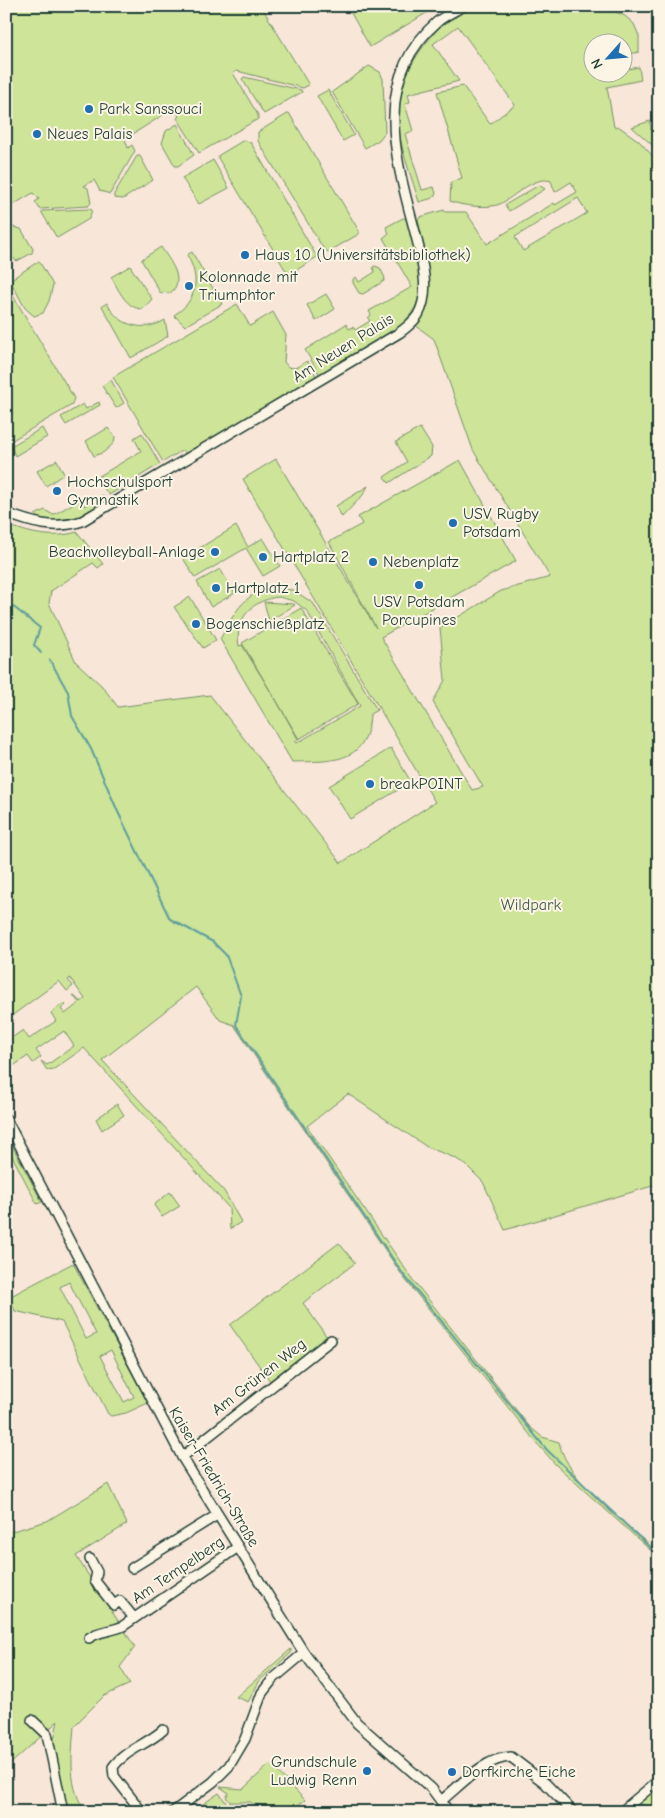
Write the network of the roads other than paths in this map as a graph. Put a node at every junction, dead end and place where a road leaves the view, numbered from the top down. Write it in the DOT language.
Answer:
graph roads {
  1 [pos="463,6"];
  2 [pos="6,513"];
  3 [pos="6,1119"];
  4 [pos="331,1340"];
  5 [pos="182,1457"];
  6 [pos="218,1515"];
  7 [pos="238,1547"];
  8 [pos="90,1559"];
  9 [pos="132,1568"];
  10 [pos="134,1618"];
  11 [pos="89,1638"];
  12 [pos="304,1653"];
  13 [pos="32,1720"];
  14 [pos="163,1730"];
  15 [pos="659,1780"];
  16 [pos="441,1801"];
  17 [pos="63,1812"];
  18 [pos="142,1812"];
  19 [pos="173,1812"];
  20 [pos="449,1812"];
  21 [pos="573,1812"];
  22 [pos="621,1812"];
  1 -- 2 [label="street, Am Neuen Palais"];
  3 -- 5 [label="street, Kaiser-Friedrich-Straße"];
  4 -- 5 [label="street, Am Grünen Weg"];
  5 -- 6 [label="street, Kaiser-Friedrich-Straße"];
  6 -- 7 [label="street, Kaiser-Friedrich-Straße"];
  6 -- 9 [label="street, Am Tempelberg"];
  7 -- 10 [label="street, Am Tempelberg"];
  7 -- 12 [label="street, Kaiser-Friedrich-Straße"];
  8 -- 10 [label="street, Am Tempelberg"];
  10 -- 11 [label="street, Am Tempelberg"];
  12 -- 16 [label="street, Kaiser-Friedrich-Straße"];
  12 -- 19 [label="street"];
  13 -- 17 [label="street"];
  14 -- 18 [label="street"];
  15 -- 22 [label="street"];
  16 -- 20 [label="street, Kaiser-Friedrich-Straße"];
  16 -- 21 [label="street"];
}
